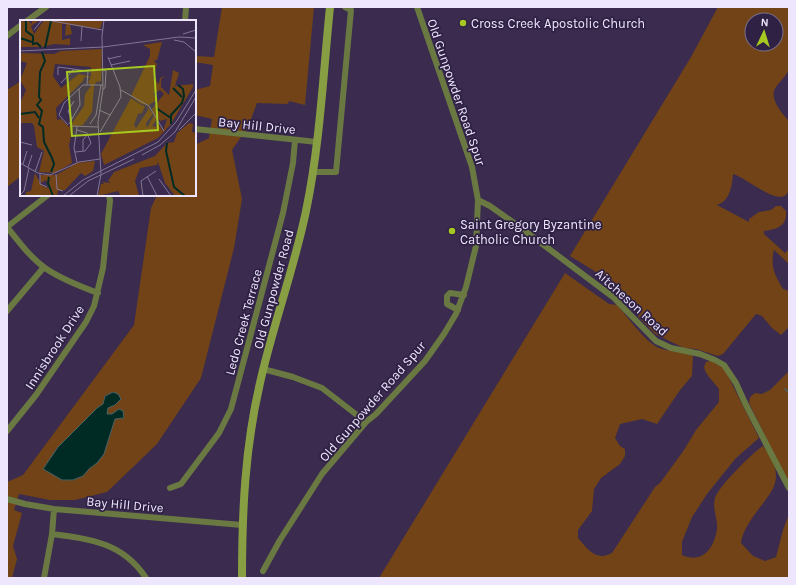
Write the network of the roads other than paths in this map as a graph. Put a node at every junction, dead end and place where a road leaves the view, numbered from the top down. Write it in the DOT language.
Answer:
graph roads {
  1 [pos="46,7"];
  2 [pos="186,7"];
  3 [pos="330,7"];
  4 [pos="345,7"];
  5 [pos="417,7"];
  6 [pos="28,20"];
  7 [pos="185,20"];
  8 [pos="20,27"];
  9 [pos="7,36"];
  10 [pos="196,129"];
  11 [pos="295,140"];
  12 [pos="316,142"];
  13 [pos="313,172"];
  14 [pos="47,196"];
  15 [pos="109,196"];
  16 [pos="478,200"];
  17 [pos="7,227"];
  18 [pos="44,267"];
  19 [pos="98,293"];
  20 [pos="464,294"];
  21 [pos="458,310"];
  22 [pos="7,311"];
  23 [pos="263,369"];
  24 [pos="366,422"];
  25 [pos="8,428"];
  26 [pos="170,488"];
  27 [pos="789,488"];
  28 [pos="7,499"];
  29 [pos="54,509"];
  30 [pos="242,525"];
  31 [pos="52,534"];
  32 [pos="263,571"];
  33 [pos="44,578"];
  34 [pos="146,578"];
  35 [pos="242,578"];
  1 -- 6 [label="street"];
  2 -- 7 [label="street"];
  3 -- 12 [label="main road, Old Gunpowder Road"];
  4 -- 13 [label="street"];
  5 -- 16 [label="street, Old Gunpowder Road Spur"];
  8 -- 9 [label="street"];
  10 -- 11 [label="street, Bay Hill Drive"];
  11 -- 12 [label="street, Bay Hill Drive"];
  11 -- 26 [label="street, Ledo Creek Terrace"];
  12 -- 13 [label="main road, Old Gunpowder Road"];
  13 -- 23 [label="main road, Old Gunpowder Road"];
  14 -- 17 [label="street"];
  15 -- 19 [label="street, Innisbrook Drive"];
  16 -- 20 [label="street, Old Gunpowder Road Spur"];
  16 -- 27 [label="street, Aitcheson Road"];
  17 -- 18 [label="street"];
  18 -- 19 [label="street"];
  18 -- 22 [label="street"];
  19 -- 25 [label="street, Innisbrook Drive"];
  20 -- 21 [label="street, Old Gunpowder Road Spur"];
  20 -- 21 [label="street"];
  21 -- 24 [label="street, Old Gunpowder Road Spur"];
  23 -- 24 [label="street"];
  23 -- 30 [label="main road, Old Gunpowder Road"];
  24 -- 32 [label="street, Old Gunpowder Road Spur"];
  28 -- 29 [label="street, Bay Hill Drive"];
  29 -- 30 [label="street, Bay Hill Drive"];
  29 -- 31 [label="street"];
  30 -- 35 [label="main road, Old Gunpowder Road"];
  31 -- 33 [label="street"];
  31 -- 34 [label="street"];
}
